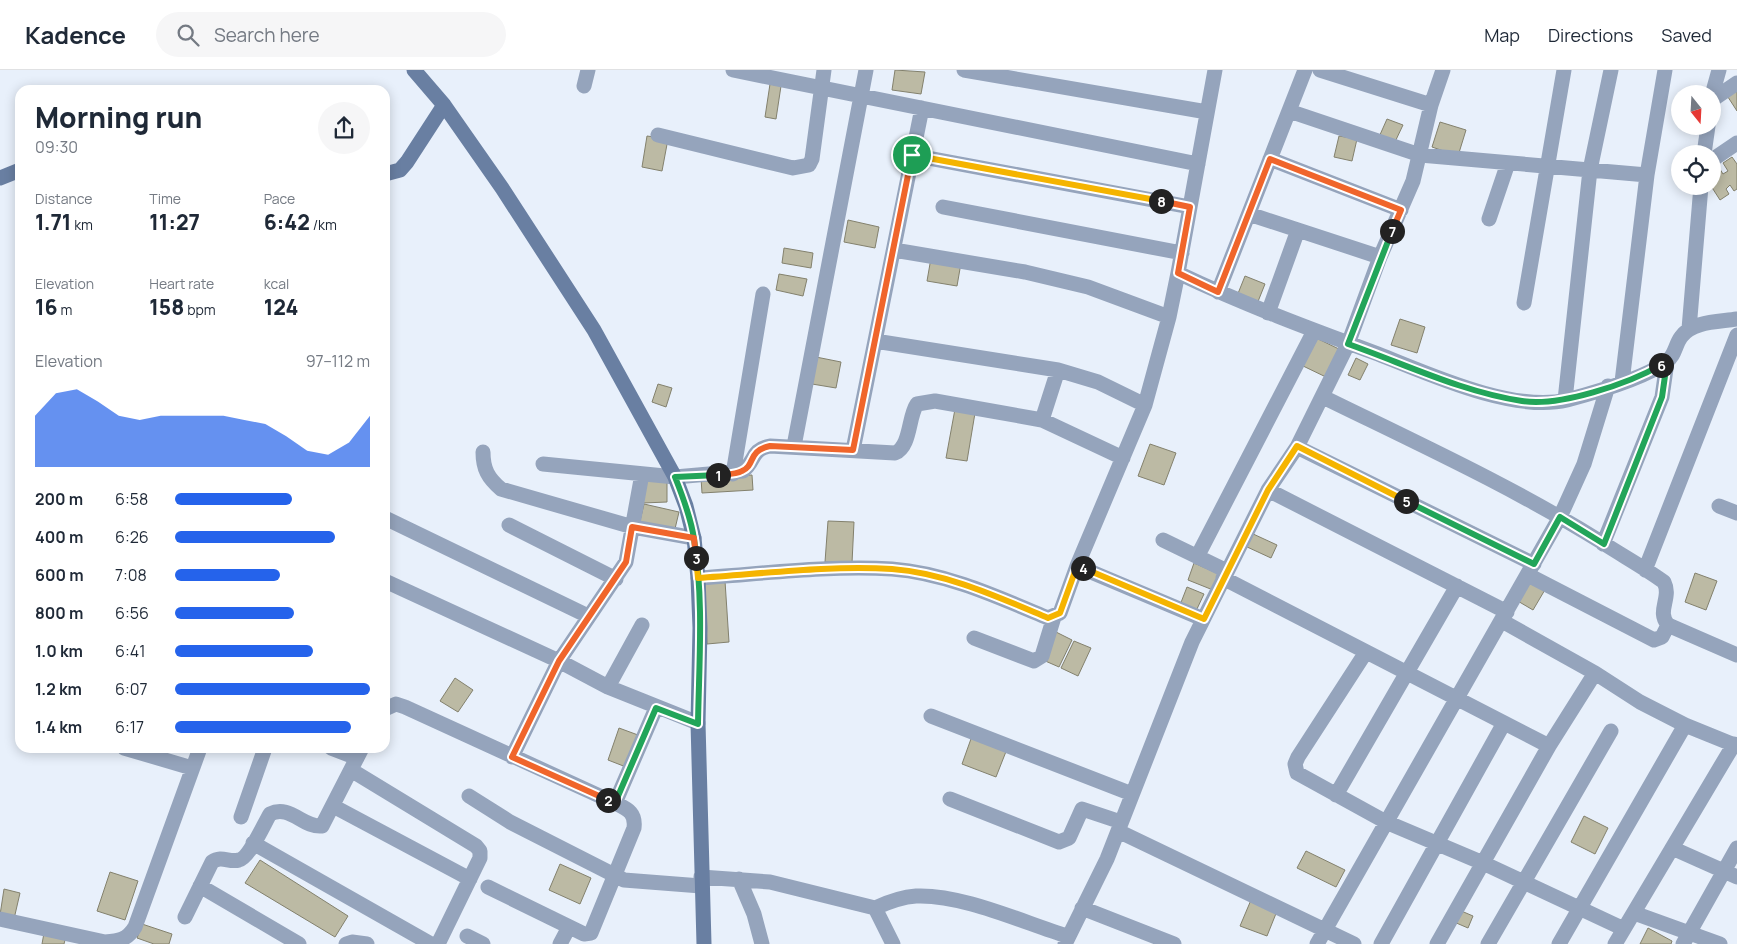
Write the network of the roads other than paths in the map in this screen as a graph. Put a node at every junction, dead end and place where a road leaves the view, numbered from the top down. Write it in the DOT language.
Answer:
graph roads {
  1 [pos="414,70"];
  2 [pos="588,70"];
  3 [pos="733,70"];
  4 [pos="824,70"];
  5 [pos="866,70"];
  6 [pos="964,70"];
  7 [pos="1214,70"];
  8 [pos="1305,70"];
  9 [pos="1320,70"];
  10 [pos="1443,70"];
  11 [pos="1564,70"];
  12 [pos="1611,70"];
  13 [pos="1665,70"];
  14 [pos="1719,70"];
  15 [pos="1737,82"];
  16 [pos="1715,85"];
  17 [pos="584,86"];
  18 [pos="822,88"];
  19 [pos="1721,94"];
  20 [pos="862,96"];
  21 [pos="444,105"];
  22 [pos="1432,105"];
  23 [pos="922,108"];
  24 [pos="1289,111"];
  25 [pos="1207,112"];
  26 [pos="658,135"];
  27 [pos="1737,143"];
  28 [pos="1721,154"];
  29 [pos="912,155"];
  30 [pos="1420,155"];
  31 [pos="1270,159"];
  32 [pos="1508,163"];
  33 [pos="1198,164"];
  34 [pos="1548,166"];
  35 [pos="1590,170"];
  36 [pos="15,172"];
  37 [pos="390,173"];
  38 [pos="1647,174"];
  39 [pos="0,178"];
  40 [pos="1700,195"];
  41 [pos="943,207"];
  42 [pos="1190,207"];
  43 [pos="1401,210"];
  44 [pos="1249,214"];
  45 [pos="1489,219"];
  46 [pos="1298,230"];
  47 [pos="894,250"];
  48 [pos="1182,253"];
  49 [pos="1380,257"];
  50 [pos="1178,273"];
  51 [pos="1218,292"];
  52 [pos="763,294"];
  53 [pos="1524,303"];
  54 [pos="1268,313"];
  55 [pos="1169,317"];
  56 [pos="1737,318"];
  57 [pos="1689,329"];
  58 [pos="1314,331"];
  59 [pos="1737,334"];
  60 [pos="875,341"];
  61 [pos="1348,344"];
  62 [pos="1667,362"];
  63 [pos="1058,370"];
  64 [pos="1615,384"];
  65 [pos="1322,398"];
  66 [pos="1565,400"];
  67 [pos="1145,405"];
  68 [pos="1042,420"];
  69 [pos="794,446"];
  70 [pos="1297,446"];
  71 [pos="853,450"];
  72 [pos="483,452"];
  73 [pos="1123,458"];
  74 [pos="543,464"];
  75 [pos="642,474"];
  76 [pos="733,474"];
  77 [pos="675,477"];
  78 [pos="1268,490"];
  79 [pos="1719,506"];
  80 [pos="1737,513"];
  81 [pos="1560,517"];
  82 [pos="390,520"];
  83 [pos="509,525"];
  84 [pos="632,527"];
  85 [pos="694,538"];
  86 [pos="1163,540"];
  87 [pos="1604,544"];
  88 [pos="1197,557"];
  89 [pos="1077,566"];
  90 [pos="1531,569"];
  91 [pos="1645,570"];
  92 [pos="1225,574"];
  93 [pos="698,578"];
  94 [pos="616,579"];
  95 [pos="390,583"];
  96 [pos="1456,586"];
  97 [pos="588,616"];
  98 [pos="1054,617"];
  99 [pos="1504,617"];
  100 [pos="1204,619"];
  101 [pos="642,625"];
  102 [pos="1668,625"];
  103 [pos="974,638"];
  104 [pos="1366,652"];
  105 [pos="1737,655"];
  106 [pos="559,661"];
  107 [pos="1407,673"];
  108 [pos="1595,673"];
  109 [pos="608,687"];
  110 [pos="1457,699"];
  111 [pos="390,707"];
  112 [pos="656,708"];
  113 [pos="931,716"];
  114 [pos="1504,723"];
  115 [pos="698,724"];
  116 [pos="1685,725"];
  117 [pos="1611,731"];
  118 [pos="1735,745"];
  119 [pos="1550,746"];
  120 [pos="141,753"];
  121 [pos="198,753"];
  122 [pos="262,753"];
  123 [pos="344,753"];
  124 [pos="512,757"];
  125 [pos="356,758"];
  126 [pos="192,768"];
  127 [pos="1132,794"];
  128 [pos="1336,795"];
  129 [pos="469,796"];
  130 [pos="950,799"];
  131 [pos="615,803"];
  132 [pos="333,806"];
  133 [pos="241,817"];
  134 [pos="1386,822"];
  135 [pos="1120,827"];
  136 [pos="253,843"];
  137 [pos="1436,843"];
  138 [pos="1672,848"];
  139 [pos="1737,848"];
  140 [pos="1483,863"];
  141 [pos="614,875"];
  142 [pos="1730,875"];
  143 [pos="739,878"];
  144 [pos="470,879"];
  145 [pos="701,882"];
  146 [pos="1523,882"];
  147 [pos="200,886"];
  148 [pos="488,887"];
  149 [pos="875,908"];
  150 [pos="1082,908"];
  151 [pos="1578,908"];
  152 [pos="1634,913"];
  153 [pos="185,917"];
  154 [pos="0,918"];
  155 [pos="570,927"];
  156 [pos="1624,929"];
  157 [pos="467,936"];
  158 [pos="1320,937"];
  159 [pos="1686,938"];
  160 [pos="1066,940"];
  161 [pos="130,942"];
  162 [pos="299,944"];
  163 [pos="346,944"];
  164 [pos="367,944"];
  165 [pos="431,944"];
  166 [pos="438,944"];
  167 [pos="483,944"];
  168 [pos="560,944"];
  169 [pos="704,944"];
  170 [pos="762,944"];
  171 [pos="893,944"];
  172 [pos="1174,944"];
  173 [pos="1354,944"];
  174 [pos="1381,944"];
  175 [pos="1437,944"];
  176 [pos="1488,944"];
  177 [pos="1559,944"];
  178 [pos="1615,944"];
  179 [pos="1720,944"];
  1 -- 21 [label="street"];
  2 -- 17 [label="street"];
  3 -- 18 [label="street"];
  4 -- 18 [label="street"];
  5 -- 20 [label="street"];
  6 -- 25 [label="street"];
  7 -- 25 [label="street"];
  8 -- 24 [label="street"];
  9 -- 22 [label="street"];
  10 -- 22 [label="street"];
  11 -- 34 [label="street"];
  12 -- 35 [label="street"];
  13 -- 38 [label="street"];
  14 -- 16 [label="street"];
  15 -- 19 [label="street"];
  18 -- 20 [label="street"];
  18 -- 26 [label="street"];
  20 -- 23 [label="street"];
  20 -- 69 [label="street"];
  21 -- 37 [label="street"];
  21 -- 77 [label="street"];
  22 -- 30 [label="street"];
  23 -- 29 [label="street"];
  23 -- 33 [label="street"];
  24 -- 30 [label="street"];
  24 -- 31 [label="street"];
  25 -- 33 [label="street"];
  27 -- 28 [label="street"];
  29 -- 42 [label="street"];
  29 -- 47 [label="street"];
  30 -- 32 [label="street"];
  30 -- 43 [label="street"];
  31 -- 43 [label="street"];
  31 -- 44 [label="street"];
  32 -- 34 [label="street"];
  32 -- 45 [label="street"];
  33 -- 42 [label="street"];
  34 -- 35 [label="street"];
  34 -- 53 [label="street"];
  35 -- 38 [label="street"];
  35 -- 66 [label="street"];
  36 -- 39 [label="street"];
  38 -- 64 [label="street"];
  40 -- 57 [label="street"];
  41 -- 48 [label="street"];
  42 -- 48 [label="street"];
  43 -- 49 [label="street"];
  44 -- 46 [label="street"];
  44 -- 51 [label="street"];
  46 -- 49 [label="street"];
  46 -- 54 [label="street"];
  47 -- 55 [label="street"];
  47 -- 60 [label="street"];
  48 -- 50 [label="street"];
  49 -- 61 [label="street"];
  50 -- 51 [label="street"];
  50 -- 55 [label="street"];
  51 -- 54 [label="street"];
  52 -- 76 [label="street"];
  54 -- 58 [label="street"];
  55 -- 67 [label="street"];
  56 -- 57 [label="street"];
  57 -- 62 [label="street"];
  58 -- 61 [label="street"];
  58 -- 88 [label="street"];
  59 -- 91 [label="street"];
  60 -- 63 [label="street"];
  60 -- 71 [label="street"];
  61 -- 65 [label="street"];
  61 -- 66 [label="street"];
  62 -- 64 [label="street"];
  62 -- 87 [label="street"];
  63 -- 67 [label="street"];
  63 -- 68 [label="street"];
  64 -- 66 [label="street"];
  64 -- 81 [label="street"];
  65 -- 70 [label="street"];
  65 -- 81 [label="street"];
  67 -- 73 [label="street"];
  68 -- 71 [label="street"];
  68 -- 73 [label="street"];
  69 -- 71 [label="street"];
  69 -- 76 [label="street"];
  70 -- 78 [label="street"];
  70 -- 90 [label="street"];
  72 -- 84 [label="street"];
  73 -- 89 [label="street"];
  74 -- 75 [label="street"];
  75 -- 77 [label="street"];
  75 -- 84 [label="street"];
  76 -- 77 [label="street"];
  77 -- 85 [label="street"];
  78 -- 92 [label="street"];
  78 -- 96 [label="street"];
  79 -- 80 [label="street"];
  81 -- 87 [label="street"];
  81 -- 90 [label="street"];
  82 -- 97 [label="street"];
  83 -- 94 [label="street"];
  84 -- 85 [label="street"];
  84 -- 94 [label="street"];
  85 -- 93 [label="street"];
  86 -- 88 [label="street"];
  87 -- 91 [label="street"];
  88 -- 92 [label="street"];
  89 -- 98 [label="street"];
  89 -- 100 [label="street"];
  90 -- 99 [label="street"];
  90 -- 102 [label="street"];
  91 -- 102 [label="street"];
  92 -- 100 [label="street"];
  92 -- 104 [label="street"];
  93 -- 98 [label="street"];
  93 -- 115 [label="street"];
  94 -- 97 [label="street"];
  95 -- 106 [label="street"];
  96 -- 99 [label="street"];
  96 -- 107 [label="street"];
  97 -- 106 [label="street"];
  98 -- 103 [label="street"];
  99 -- 108 [label="street"];
  99 -- 110 [label="street"];
  100 -- 127 [label="street"];
  101 -- 109 [label="street"];
  102 -- 105 [label="street"];
  104 -- 107 [label="street"];
  104 -- 128 [label="street"];
  106 -- 109 [label="street"];
  106 -- 124 [label="street"];
  107 -- 110 [label="street"];
  107 -- 128 [label="street"];
  108 -- 116 [label="street"];
  108 -- 119 [label="street"];
  109 -- 112 [label="street"];
  110 -- 114 [label="street"];
  110 -- 134 [label="street"];
  111 -- 124 [label="street"];
  112 -- 115 [label="street"];
  112 -- 131 [label="street"];
  113 -- 127 [label="street"];
  114 -- 119 [label="street"];
  114 -- 137 [label="street"];
  115 -- 145 [label="street"];
  116 -- 118 [label="street"];
  116 -- 151 [label="street"];
  117 -- 146 [label="street"];
  118 -- 138 [label="street"];
  119 -- 140 [label="street"];
  120 -- 126 [label="street"];
  121 -- 126 [label="street"];
  122 -- 133 [label="street"];
  123 -- 125 [label="street"];
  124 -- 131 [label="street"];
  125 -- 132 [label="street"];
  125 -- 144 [label="street"];
  126 -- 161 [label="street"];
  127 -- 135 [label="street"];
  128 -- 134 [label="street"];
  129 -- 141 [label="street"];
  130 -- 135 [label="street"];
  131 -- 141 [label="street"];
  132 -- 136 [label="street"];
  132 -- 144 [label="street"];
  134 -- 137 [label="street"];
  134 -- 158 [label="street"];
  135 -- 150 [label="street"];
  135 -- 158 [label="street"];
  136 -- 147 [label="street"];
  136 -- 165 [label="street"];
  137 -- 140 [label="street"];
  137 -- 174 [label="street"];
  138 -- 142 [label="street"];
  138 -- 152 [label="street"];
  139 -- 142 [label="street"];
  140 -- 146 [label="street"];
  140 -- 175 [label="street"];
  141 -- 145 [label="street"];
  141 -- 155 [label="street"];
  142 -- 159 [label="street"];
  143 -- 145 [label="street"];
  143 -- 149 [label="street"];
  143 -- 170 [label="street"];
  144 -- 166 [label="street"];
  145 -- 169 [label="street"];
  146 -- 151 [label="street"];
  146 -- 176 [label="street"];
  147 -- 153 [label="street"];
  147 -- 162 [label="street"];
  148 -- 155 [label="street"];
  149 -- 160 [label="street"];
  149 -- 171 [label="street"];
  150 -- 160 [label="street"];
  150 -- 172 [label="street"];
  151 -- 156 [label="street"];
  151 -- 177 [label="street"];
  152 -- 156 [label="street"];
  152 -- 159 [label="street"];
  154 -- 161 [label="street"];
  155 -- 168 [label="street"];
  156 -- 178 [label="street"];
  157 -- 167 [label="street"];
  158 -- 173 [label="street"];
  159 -- 179 [label="street"];
  163 -- 164 [label="street"];
}
